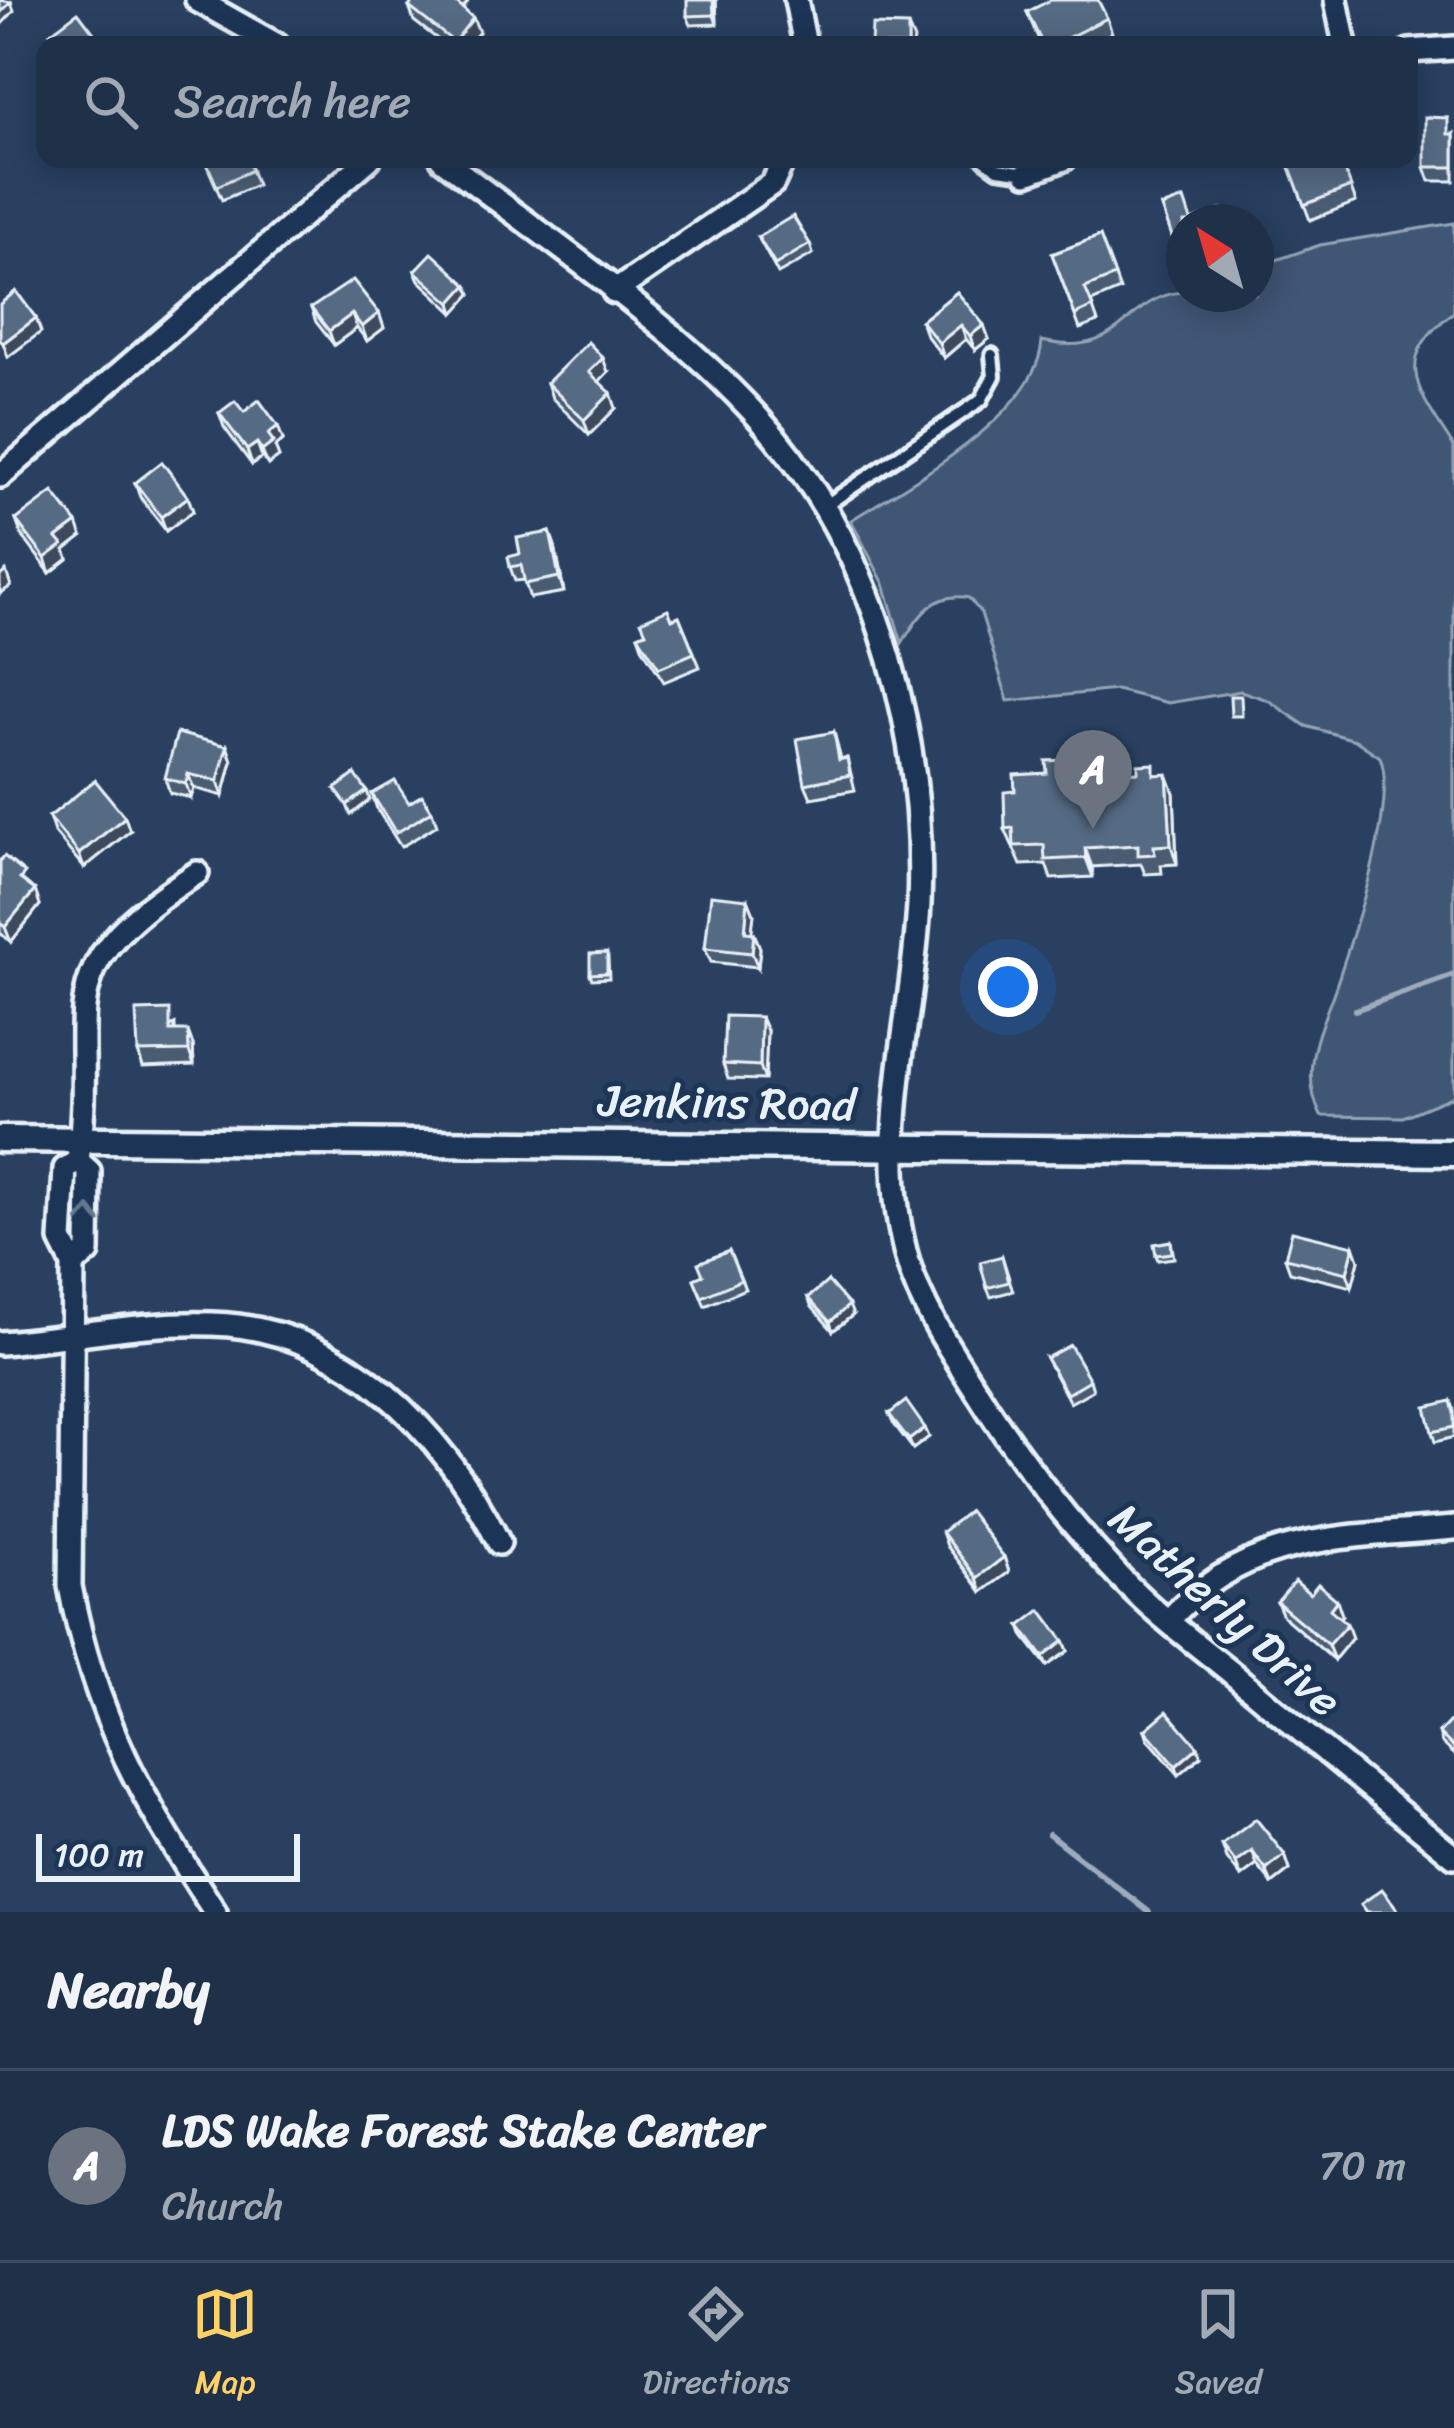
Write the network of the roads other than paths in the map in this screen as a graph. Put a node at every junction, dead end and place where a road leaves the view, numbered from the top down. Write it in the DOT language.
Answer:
graph roads {
  1 [pos="197,0"];
  2 [pos="796,0"];
  3 [pos="1336,0"];
  4 [pos="261,36"];
  5 [pos="803,36"];
  6 [pos="1343,36"];
  7 [pos="1454,48"];
  8 [pos="1418,50"];
  9 [pos="359,168"];
  10 [pos="454,168"];
  11 [pos="780,168"];
  12 [pos="997,168"];
  13 [pos="1040,168"];
  14 [pos="1027,173"];
  15 [pos="614,292"];
  16 [pos="992,355"];
  17 [pos="0,476"];
  18 [pos="822,508"];
  19 [pos="197,873"];
  20 [pos="0,1139"];
  21 [pos="891,1146"];
  22 [pos="79,1151"];
  23 [pos="1454,1153"];
  24 [pos="73,1335"];
  25 [pos="0,1342"];
  26 [pos="1454,1528"];
  27 [pos="499,1543"];
  28 [pos="1169,1620"];
  29 [pos="1454,1856"];
  30 [pos="215,1912"];
  1 -- 4 [label="street"];
  2 -- 5 [label="street"];
  3 -- 6 [label="street"];
  7 -- 8 [label="street"];
  9 -- 17 [label="street"];
  10 -- 15 [label="street, Matherly Drive"];
  11 -- 15 [label="street"];
  12 -- 14 [label="lane"];
  13 -- 14 [label="street"];
  15 -- 18 [label="street, Matherly Drive"];
  16 -- 18 [label="lane"];
  18 -- 21 [label="street, Matherly Drive"];
  19 -- 22 [label="street"];
  20 -- 22 [label="street, Jenkins Road"];
  21 -- 22 [label="street, Jenkins Road"];
  21 -- 23 [label="street, Jenkins Road"];
  21 -- 28 [label="street, Matherly Drive"];
  22 -- 24 [label="street"];
  24 -- 25 [label="street"];
  24 -- 27 [label="street"];
  24 -- 30 [label="street"];
  26 -- 28 [label="street"];
  28 -- 29 [label="street, Matherly Drive"];
}
